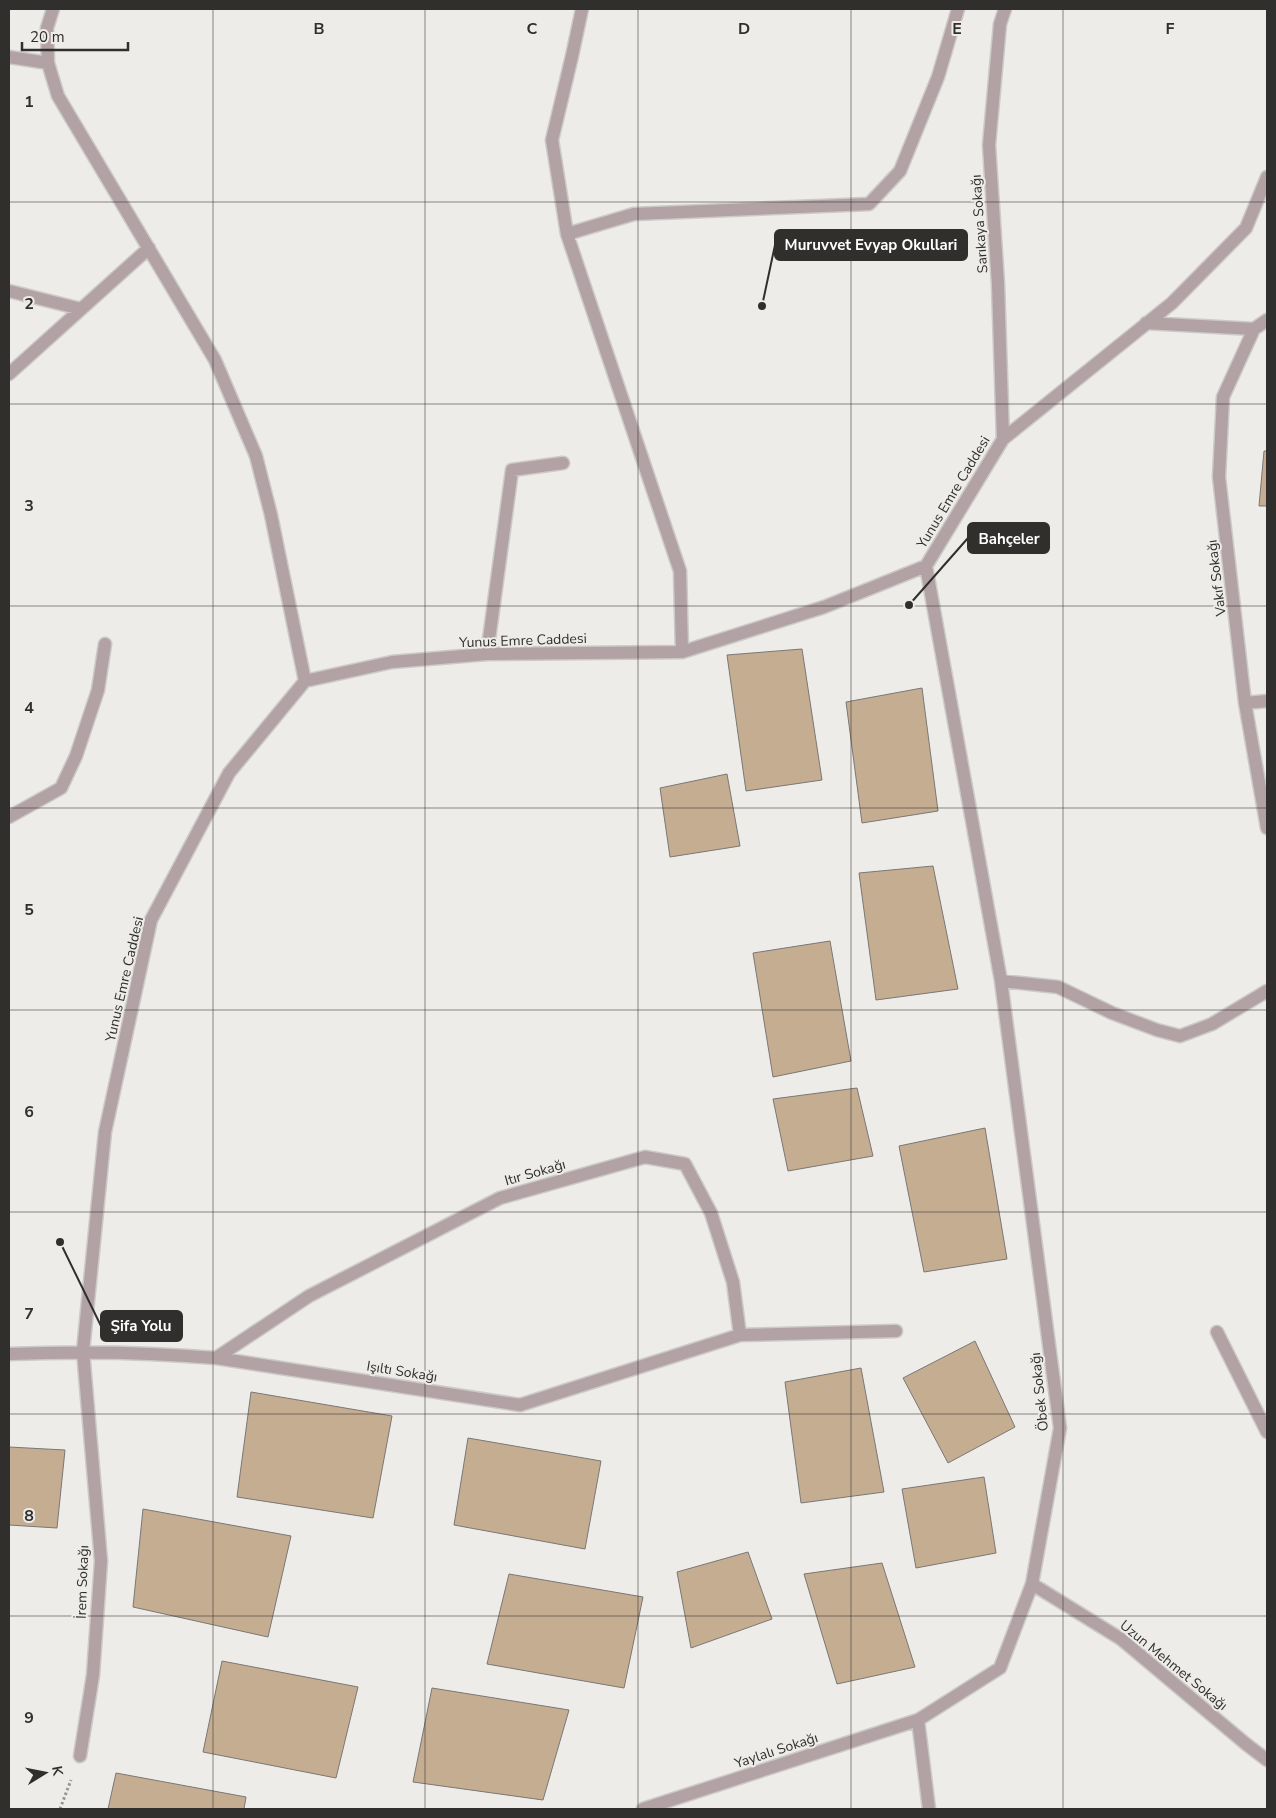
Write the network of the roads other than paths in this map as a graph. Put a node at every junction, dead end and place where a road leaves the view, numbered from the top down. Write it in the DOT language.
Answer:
graph roads {
  1 [pos="53,9"];
  2 [pos="582,9"];
  3 [pos="958,9"];
  4 [pos="1005,9"];
  5 [pos="9,58"];
  6 [pos="48,63"];
  7 [pos="1267,177"];
  8 [pos="567,234"];
  9 [pos="149,248"];
  10 [pos="9,291"];
  11 [pos="81,309"];
  12 [pos="1267,320"];
  13 [pos="1146,323"];
  14 [pos="1254,329"];
  15 [pos="9,374"];
  16 [pos="1002,439"];
  17 [pos="563,463"];
  18 [pos="926,566"];
  19 [pos="105,644"];
  20 [pos="682,652"];
  21 [pos="487,654"];
  22 [pos="305,681"];
  23 [pos="1267,701"];
  24 [pos="1245,703"];
  25 [pos="9,817"];
  26 [pos="1267,828"];
  27 [pos="1001,982"];
  28 [pos="1267,991"];
  29 [pos="896,1331"];
  30 [pos="1217,1332"];
  31 [pos="740,1335"];
  32 [pos="83,1351"];
  33 [pos="9,1354"];
  34 [pos="216,1358"];
  35 [pos="1267,1432"];
  36 [pos="1032,1584"];
  37 [pos="918,1720"];
  38 [pos="80,1756"];
  39 [pos="1267,1760"];
  40 [pos="643,1809"];
  41 [pos="928,1809"];
  1 -- 6 [label="street"];
  2 -- 8 [label="street"];
  3 -- 8 [label="street"];
  4 -- 16 [label="street, Sarıkaya Sokağı"];
  5 -- 6 [label="street"];
  6 -- 9 [label="street"];
  7 -- 13 [label="street, Yunus Emre Caddesi"];
  8 -- 20 [label="street"];
  9 -- 11 [label="street"];
  9 -- 22 [label="street"];
  10 -- 11 [label="street"];
  11 -- 15 [label="street"];
  12 -- 14 [label="street"];
  13 -- 14 [label="street"];
  13 -- 16 [label="street, Yunus Emre Caddesi"];
  14 -- 24 [label="street, Vakıf Sokağı"];
  16 -- 18 [label="street, Yunus Emre Caddesi"];
  17 -- 21 [label="street"];
  18 -- 20 [label="street, Yunus Emre Caddesi"];
  18 -- 27 [label="street, Öbek Sokağı"];
  19 -- 25 [label="street"];
  20 -- 21 [label="street, Yunus Emre Caddesi"];
  21 -- 22 [label="street, Yunus Emre Caddesi"];
  22 -- 32 [label="street, Yunus Emre Caddesi"];
  23 -- 24 [label="street"];
  24 -- 26 [label="street, Vakıf Sokağı"];
  27 -- 28 [label="street"];
  27 -- 36 [label="street, Öbek Sokağı"];
  29 -- 31 [label="street"];
  30 -- 35 [label="street"];
  31 -- 34 [label="street, Işıltı Sokağı"];
  31 -- 34 [label="street, Itır Sokağı"];
  32 -- 33 [label="street, Işıltı Sokağı"];
  32 -- 34 [label="street, Işıltı Sokağı"];
  32 -- 38 [label="street, İrem Sokağı"];
  36 -- 37 [label="street, Öbek Sokağı"];
  36 -- 39 [label="street, Uzun Mehmet Sokağı"];
  37 -- 40 [label="street, Yaylalı Sokağı"];
  37 -- 41 [label="street"];
}
